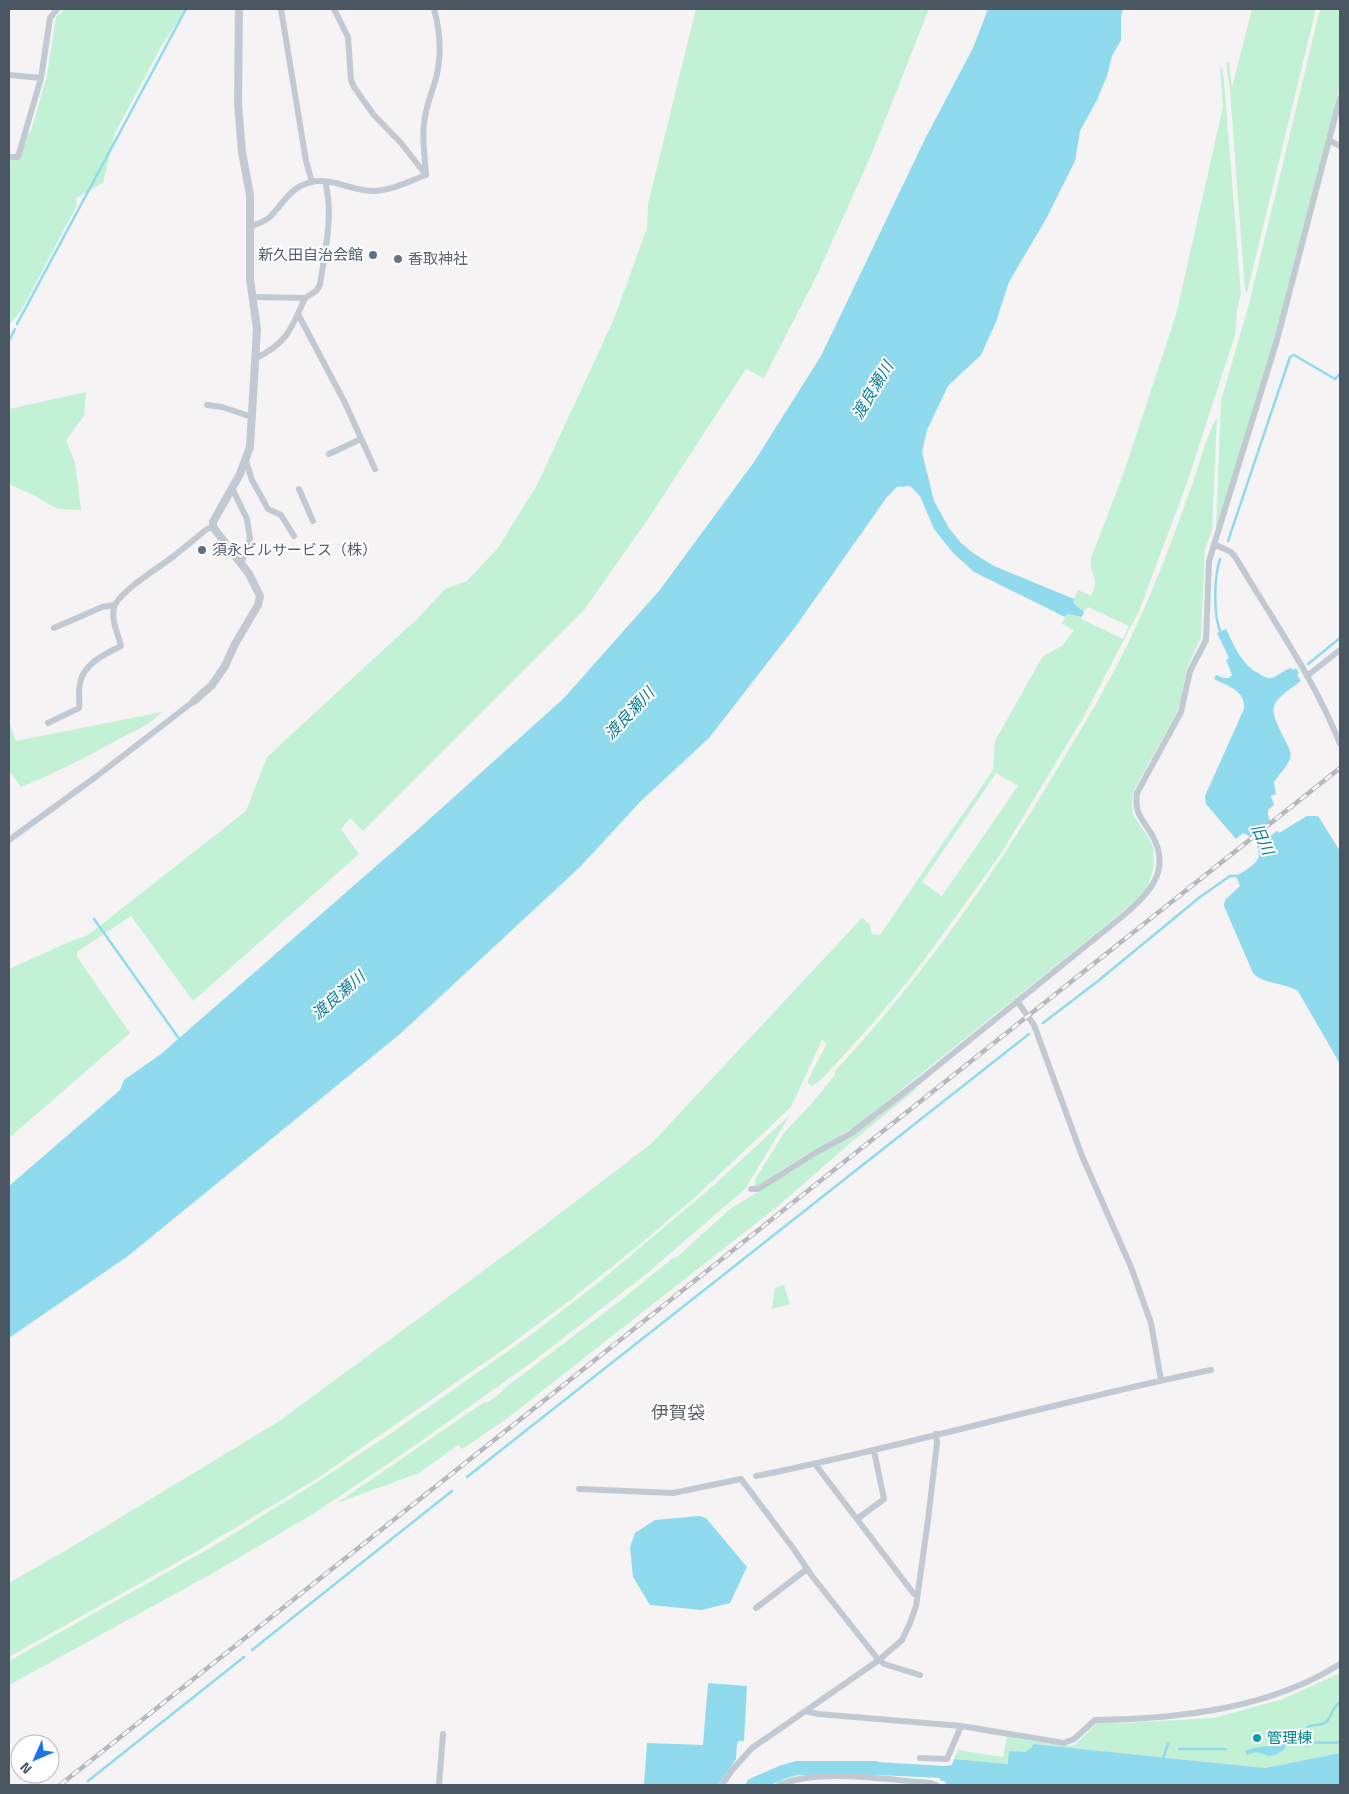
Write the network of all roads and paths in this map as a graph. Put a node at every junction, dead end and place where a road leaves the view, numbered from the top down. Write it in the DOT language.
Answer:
graph roads {
  1 [pos="57,9"];
  2 [pos="239,9"];
  3 [pos="281,9"];
  4 [pos="334,9"];
  5 [pos="434,9"];
  6 [pos="9,75"];
  7 [pos="41,78"];
  8 [pos="1340,98"];
  9 [pos="1330,140"];
  10 [pos="1340,146"];
  11 [pos="9,157"];
  12 [pos="426,175"];
  13 [pos="326,181"];
  14 [pos="312,182"];
  15 [pos="251,226"];
  16 [pos="253,298"];
  17 [pos="305,298"];
  18 [pos="298,314"];
  19 [pos="256,358"];
  20 [pos="207,405"];
  21 [pos="252,417"];
  22 [pos="361,439"];
  23 [pos="329,454"];
  24 [pos="246,461"];
  25 [pos="375,469"];
  26 [pos="232,488"];
  27 [pos="299,489"];
  28 [pos="313,521"];
  29 [pos="213,527"];
  30 [pos="294,536"];
  31 [pos="1214,544"];
  32 [pos="241,564"];
  33 [pos="115,605"];
  34 [pos="54,628"];
  35 [pos="1340,650"];
  36 [pos="1307,676"];
  37 [pos="194,702"];
  38 [pos="48,722"];
  39 [pos="1340,744"];
  40 [pos="9,840"];
  41 [pos="1017,1001"];
  42 [pos="751,1189"];
  43 [pos="1211,1370"];
  44 [pos="1161,1380"];
  45 [pos="936,1434"];
  46 [pos="874,1451"];
  47 [pos="815,1464"];
  48 [pos="756,1476"];
  49 [pos="579,1489"];
  50 [pos="857,1519"];
  51 [pos="807,1569"];
  52 [pos="917,1595"];
  53 [pos="756,1608"];
  54 [pos="879,1660"];
  55 [pos="1340,1664"];
  56 [pos="920,1675"];
  57 [pos="806,1711"];
  58 [pos="961,1726"];
  59 [pos="442,1734"];
  60 [pos="920,1758"];
  61 [pos="805,1782"];
  62 [pos="882,1782"];
  63 [pos="439,1785"];
  64 [pos="722,1785"];
  65 [pos="779,1785"];
  66 [pos="936,1785"];
  1 -- 7 [label="street"];
  2 -- 15 [label="street"];
  3 -- 14 [label="street"];
  4 -- 12 [label="street"];
  5 -- 12 [label="street"];
  6 -- 7 [label="street"];
  7 -- 11 [label="street"];
  8 -- 9 [label="street"];
  9 -- 10 [label="street"];
  9 -- 31 [label="street"];
  12 -- 13 [label="street"];
  13 -- 14 [label="street"];
  13 -- 17 [label="street"];
  14 -- 15 [label="street"];
  15 -- 16 [label="street"];
  16 -- 17 [label="street"];
  16 -- 19 [label="street"];
  17 -- 18 [label="street"];
  18 -- 19 [label="street"];
  18 -- 22 [label="street"];
  19 -- 21 [label="street"];
  20 -- 21 [label="street"];
  21 -- 24 [label="street"];
  22 -- 23 [label="street"];
  22 -- 25 [label="street"];
  24 -- 26 [label="street"];
  24 -- 30 [label="street"];
  26 -- 29 [label="street"];
  26 -- 32 [label="street"];
  27 -- 28 [label="street"];
  29 -- 32 [label="street"];
  29 -- 33 [label="street"];
  31 -- 36 [label="street"];
  31 -- 41 [label="street"];
  32 -- 37 [label="street"];
  33 -- 34 [label="street"];
  33 -- 38 [label="street"];
  35 -- 36 [label="street"];
  36 -- 39 [label="street"];
  37 -- 40 [label="street"];
  41 -- 42 [label="street"];
  41 -- 44 [label="street"];
  43 -- 44 [label="street"];
  44 -- 45 [label="street"];
  45 -- 46 [label="street"];
  45 -- 52 [label="street"];
  46 -- 47 [label="street"];
  46 -- 50 [label="street"];
  47 -- 48 [label="street"];
  47 -- 50 [label="street"];
  49 -- 51 [label="street"];
  50 -- 52 [label="street"];
  51 -- 53 [label="street"];
  51 -- 54 [label="street"];
  52 -- 54 [label="street"];
  54 -- 56 [label="street"];
  54 -- 57 [label="street"];
  55 -- 58 [label="street"];
  57 -- 58 [label="street"];
  57 -- 64 [label="street"];
  58 -- 60 [label="street"];
  59 -- 63 [label="street"];
  61 -- 62 [label="street"];
  61 -- 65 [label="street"];
  62 -- 66 [label="street"];
}
